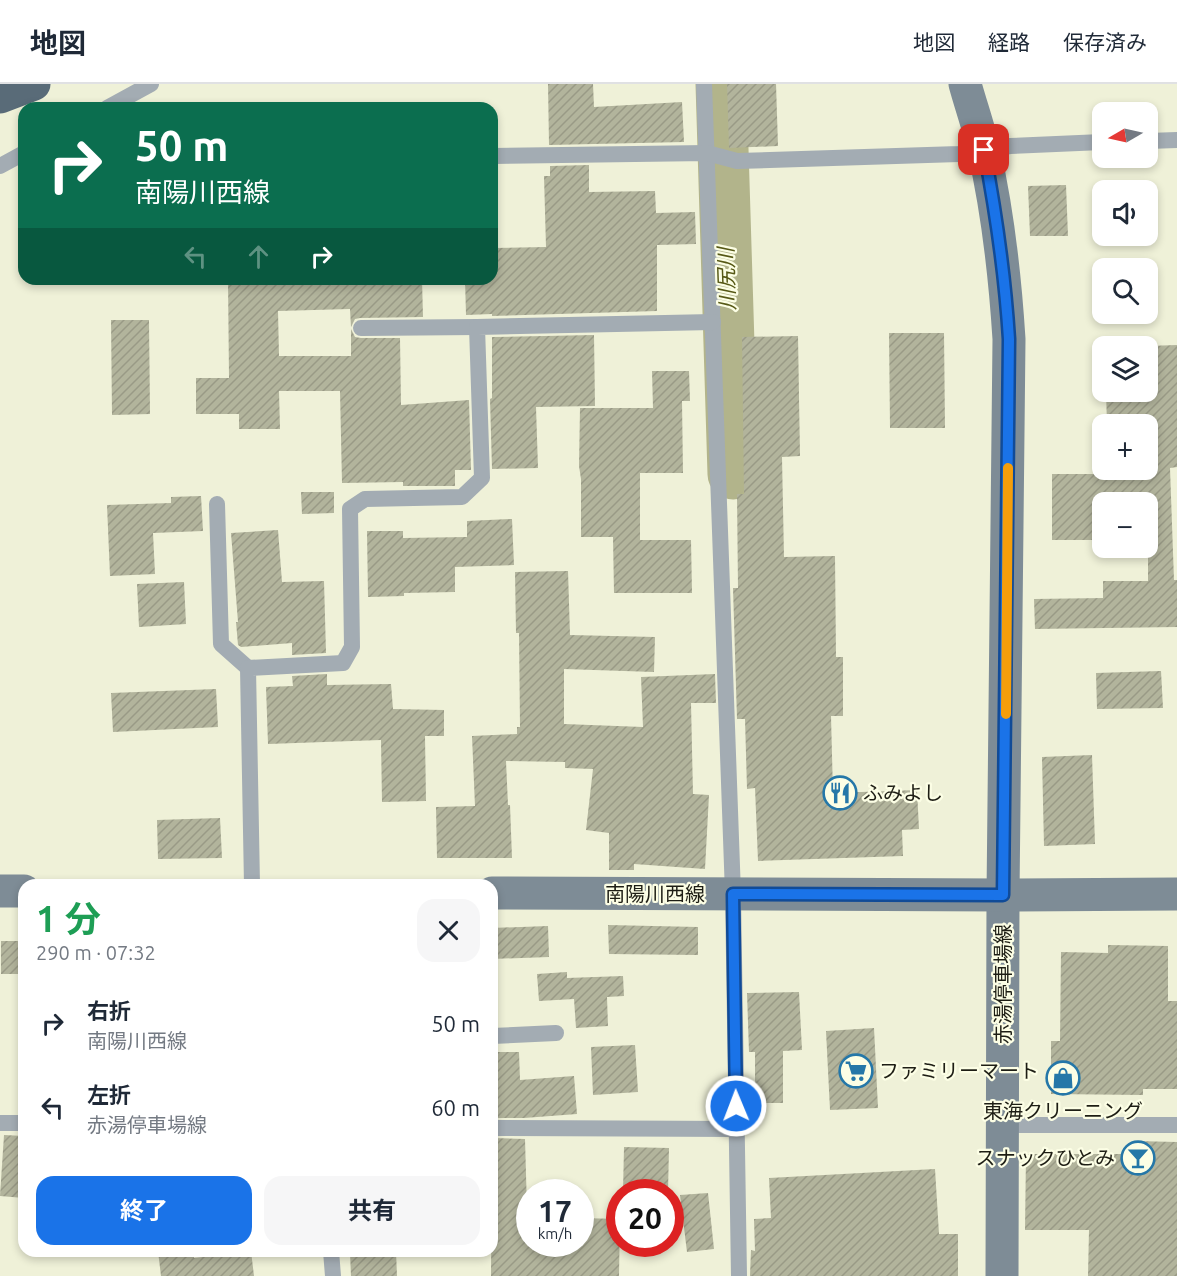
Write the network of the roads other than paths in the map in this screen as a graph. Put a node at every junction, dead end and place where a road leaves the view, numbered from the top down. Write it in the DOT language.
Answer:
graph roads {
  1 [pos="34,84"];
  2 [pos="151,84"];
  3 [pos="704,84"];
  4 [pos="965,84"];
  5 [pos="0,97"];
  6 [pos="118,102"];
  7 [pos="1177,140"];
  8 [pos="1158,141"];
  9 [pos="1092,142"];
  10 [pos="984,150"];
  11 [pos="707,153"];
  12 [pos="18,156"];
  13 [pos="498,156"];
  14 [pos="18,164"];
  15 [pos="2,165"];
  16 [pos="713,322"];
  17 [pos="477,327"];
  18 [pos="361,328"];
  19 [pos="217,504"];
  20 [pos="248,668"];
  21 [pos="252,879"];
  22 [pos="0,891"];
  23 [pos="18,891"];
  24 [pos="498,893"];
  25 [pos="733,894"];
  26 [pos="1177,894"];
  27 [pos="1003,895"];
  28 [pos="556,1033"];
  29 [pos="498,1036"];
  30 [pos="0,1123"];
  31 [pos="18,1123"];
  32 [pos="1003,1125"];
  33 [pos="1177,1125"];
  34 [pos="498,1128"];
  35 [pos="737,1129"];
  36 [pos="331,1257"];
  37 [pos="333,1276"];
  38 [pos="739,1276"];
  39 [pos="1002,1276"];
  1 -- 5 [label="highway"];
  2 -- 6 [label="lane"];
  3 -- 11 [label="lane"];
  4 -- 10 [label="main road, 赤湯停車場線"];
  7 -- 8 [label="lane"];
  9 -- 10 [label="lane"];
  10 -- 11 [label="lane"];
  10 -- 27 [label="main road, 赤湯停車場線"];
  11 -- 13 [label="lane"];
  11 -- 16 [label="lane"];
  12 -- 15 [label="lane"];
  14 -- 15 [label="lane"];
  16 -- 17 [label="lane"];
  16 -- 25 [label="lane"];
  17 -- 18 [label="lane"];
  17 -- 20 [label="lane"];
  19 -- 20 [label="lane"];
  20 -- 21 [label="lane"];
  22 -- 23 [label="main road"];
  24 -- 25 [label="main road, 南陽川西線"];
  25 -- 27 [label="main road, 南陽川西線"];
  25 -- 35 [label="lane"];
  26 -- 27 [label="main road, 南陽川西線"];
  27 -- 32 [label="main road, 赤湯停車場線"];
  28 -- 29 [label="lane"];
  30 -- 31 [label="lane"];
  32 -- 33 [label="lane"];
  32 -- 39 [label="main road, 赤湯停車場線"];
  34 -- 35 [label="lane"];
  35 -- 38 [label="lane"];
  36 -- 37 [label="lane"];
}
